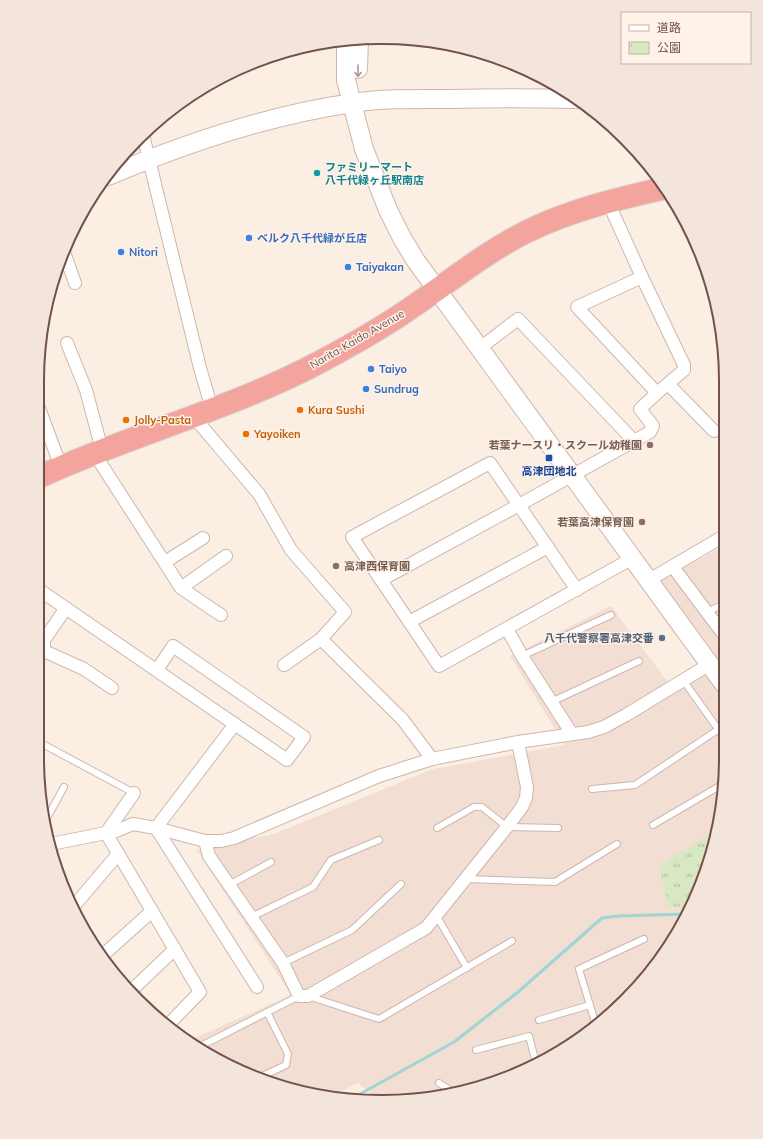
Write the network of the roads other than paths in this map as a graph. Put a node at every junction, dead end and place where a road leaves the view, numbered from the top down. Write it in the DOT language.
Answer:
graph roads {
  1 [pos="359,45"];
  2 [pos="346,46"];
  3 [pos="565,99"];
  4 [pos="353,103"];
  5 [pos="145,141"];
  6 [pos="149,159"];
  7 [pos="117,172"];
  8 [pos="659,190"];
  9 [pos="608,202"];
  10 [pos="67,260"];
  11 [pos="642,278"];
  12 [pos="75,283"];
  13 [pos="436,289"];
  14 [pos="68,343"];
  15 [pos="480,348"];
  16 [pos="668,384"];
  17 [pos="657,394"];
  18 [pos="202,413"];
  19 [pos="44,419"];
  20 [pos="714,431"];
  21 [pos="634,441"];
  22 [pos="98,452"];
  23 [pos="61,467"];
  24 [pos="44,475"];
  25 [pos="573,476"];
  26 [pos="519,505"];
  27 [pos="203,538"];
  28 [pos="719,539"];
  29 [pos="548,547"];
  30 [pos="226,556"];
  31 [pos="633,558"];
  32 [pos="165,562"];
  33 [pos="673,567"];
  34 [pos="381,580"];
  35 [pos="649,580"];
  36 [pos="181,588"];
  37 [pos="577,590"];
  38 [pos="44,593"];
  39 [pos="719,606"];
  40 [pos="66,608"];
  41 [pos="707,612"];
  42 [pos="221,615"];
  43 [pos="611,615"];
  44 [pos="409,622"];
  45 [pos="719,628"];
  46 [pos="507,629"];
  47 [pos="321,639"];
  48 [pos="522,656"];
  49 [pos="639,661"];
  50 [pos="710,664"];
  51 [pos="284,665"];
  52 [pos="157,670"];
  53 [pos="719,677"];
  54 [pos="683,680"];
  55 [pos="112,688"];
  56 [pos="551,702"];
  57 [pos="235,724"];
  58 [pos="719,730"];
  59 [pos="572,734"];
  60 [pos="518,742"];
  61 [pos="44,745"];
  62 [pos="432,759"];
  63 [pos="64,787"];
  64 [pos="717,787"];
  65 [pos="592,789"];
  66 [pos="134,793"];
  67 [pos="49,815"];
  68 [pos="653,825"];
  69 [pos="156,828"];
  70 [pos="437,828"];
  71 [pos="508,828"];
  72 [pos="558,828"];
  73 [pos="106,833"];
  74 [pos="379,840"];
  75 [pos="205,841"];
  76 [pos="55,843"];
  77 [pos="617,844"];
  78 [pos="118,854"];
  79 [pos="271,862"];
  80 [pos="466,879"];
  81 [pos="401,884"];
  82 [pos="228,885"];
  83 [pos="77,902"];
  84 [pos="152,911"];
  85 [pos="436,915"];
  86 [pos="251,917"];
  87 [pos="644,939"];
  88 [pos="512,941"];
  89 [pos="175,949"];
  90 [pos="106,952"];
  91 [pos="283,963"];
  92 [pos="467,968"];
  93 [pos="257,987"];
  94 [pos="135,988"];
  95 [pos="304,996"];
  96 [pos="590,1005"];
  97 [pos="267,1012"];
  98 [pos="595,1018"];
  99 [pos="539,1020"];
  100 [pos="172,1021"];
  101 [pos="204,1044"];
  102 [pos="476,1050"];
  103 [pos="535,1058"];
  104 [pos="266,1074"];
  105 [pos="439,1084"];
  106 [pos="448,1089"];
  1 -- 4 [label="street, one-way"];
  2 -- 4 [label="street"];
  3 -- 4 [label="street"];
  4 -- 6 [label="street"];
  4 -- 13 [label="street"];
  5 -- 6 [label="street"];
  6 -- 7 [label="street"];
  6 -- 18 [label="street"];
  8 -- 9 [label="highway, Narita-Kaido Avenue"];
  9 -- 11 [label="street"];
  9 -- 13 [label="highway, Narita-Kaido Avenue"];
  10 -- 12 [label="street"];
  11 -- 16 [label="street"];
  11 -- 17 [label="street"];
  13 -- 15 [label="street"];
  13 -- 18 [label="highway, Narita-Kaido Avenue"];
  14 -- 22 [label="street"];
  15 -- 21 [label="street"];
  15 -- 25 [label="street"];
  16 -- 17 [label="street"];
  16 -- 20 [label="street"];
  17 -- 21 [label="street"];
  18 -- 22 [label="highway, Narita-Kaido Avenue"];
  18 -- 47 [label="street"];
  19 -- 23 [label="street"];
  21 -- 25 [label="street"];
  22 -- 23 [label="highway, Narita-Kaido Avenue"];
  22 -- 32 [label="street"];
  23 -- 24 [label="highway, Narita-Kaido Avenue"];
  25 -- 26 [label="street"];
  25 -- 31 [label="street"];
  26 -- 29 [label="street"];
  26 -- 34 [label="street"];
  26 -- 34 [label="street"];
  27 -- 32 [label="street"];
  28 -- 33 [label="street"];
  29 -- 37 [label="street"];
  29 -- 44 [label="street"];
  30 -- 36 [label="street"];
  31 -- 35 [label="street"];
  31 -- 37 [label="street"];
  32 -- 36 [label="street"];
  33 -- 35 [label="street"];
  33 -- 41 [label="street"];
  34 -- 44 [label="street"];
  35 -- 50 [label="street"];
  36 -- 42 [label="street"];
  37 -- 46 [label="street"];
  38 -- 40 [label="street"];
  39 -- 41 [label="lane"];
  40 -- 52 [label="street"];
  40 -- 55 [label="street"];
  41 -- 45 [label="street"];
  43 -- 48 [label="lane"];
  44 -- 46 [label="street"];
  46 -- 48 [label="street"];
  47 -- 51 [label="street"];
  47 -- 62 [label="street"];
  48 -- 56 [label="street"];
  49 -- 56 [label="lane"];
  50 -- 53 [label="street"];
  50 -- 54 [label="street"];
  52 -- 57 [label="street"];
  52 -- 57 [label="street"];
  54 -- 58 [label="lane"];
  54 -- 59 [label="street"];
  56 -- 59 [label="street"];
  57 -- 69 [label="street"];
  58 -- 65 [label="lane"];
  59 -- 60 [label="street"];
  60 -- 62 [label="street"];
  60 -- 71 [label="street"];
  61 -- 66 [label="lane"];
  62 -- 75 [label="street"];
  63 -- 67 [label="lane"];
  64 -- 68 [label="lane"];
  66 -- 73 [label="street"];
  69 -- 73 [label="street"];
  69 -- 75 [label="street"];
  69 -- 93 [label="street"];
  70 -- 71 [label="lane"];
  71 -- 72 [label="lane"];
  71 -- 80 [label="street"];
  73 -- 76 [label="street"];
  73 -- 78 [label="street"];
  74 -- 86 [label="lane"];
  75 -- 82 [label="street"];
  77 -- 80 [label="lane"];
  78 -- 83 [label="street"];
  78 -- 84 [label="street"];
  79 -- 82 [label="lane"];
  80 -- 85 [label="street"];
  81 -- 91 [label="lane"];
  82 -- 86 [label="street"];
  84 -- 89 [label="street"];
  84 -- 90 [label="street"];
  85 -- 92 [label="lane"];
  85 -- 95 [label="street"];
  86 -- 91 [label="street"];
  87 -- 96 [label="lane"];
  88 -- 92 [label="lane"];
  89 -- 94 [label="street"];
  89 -- 100 [label="street"];
  91 -- 95 [label="street"];
  92 -- 95 [label="lane"];
  95 -- 97 [label="lane"];
  96 -- 98 [label="lane"];
  96 -- 99 [label="lane"];
  97 -- 101 [label="lane"];
  97 -- 104 [label="lane"];
  102 -- 103 [label="lane"];
  105 -- 106 [label="lane"];
}
